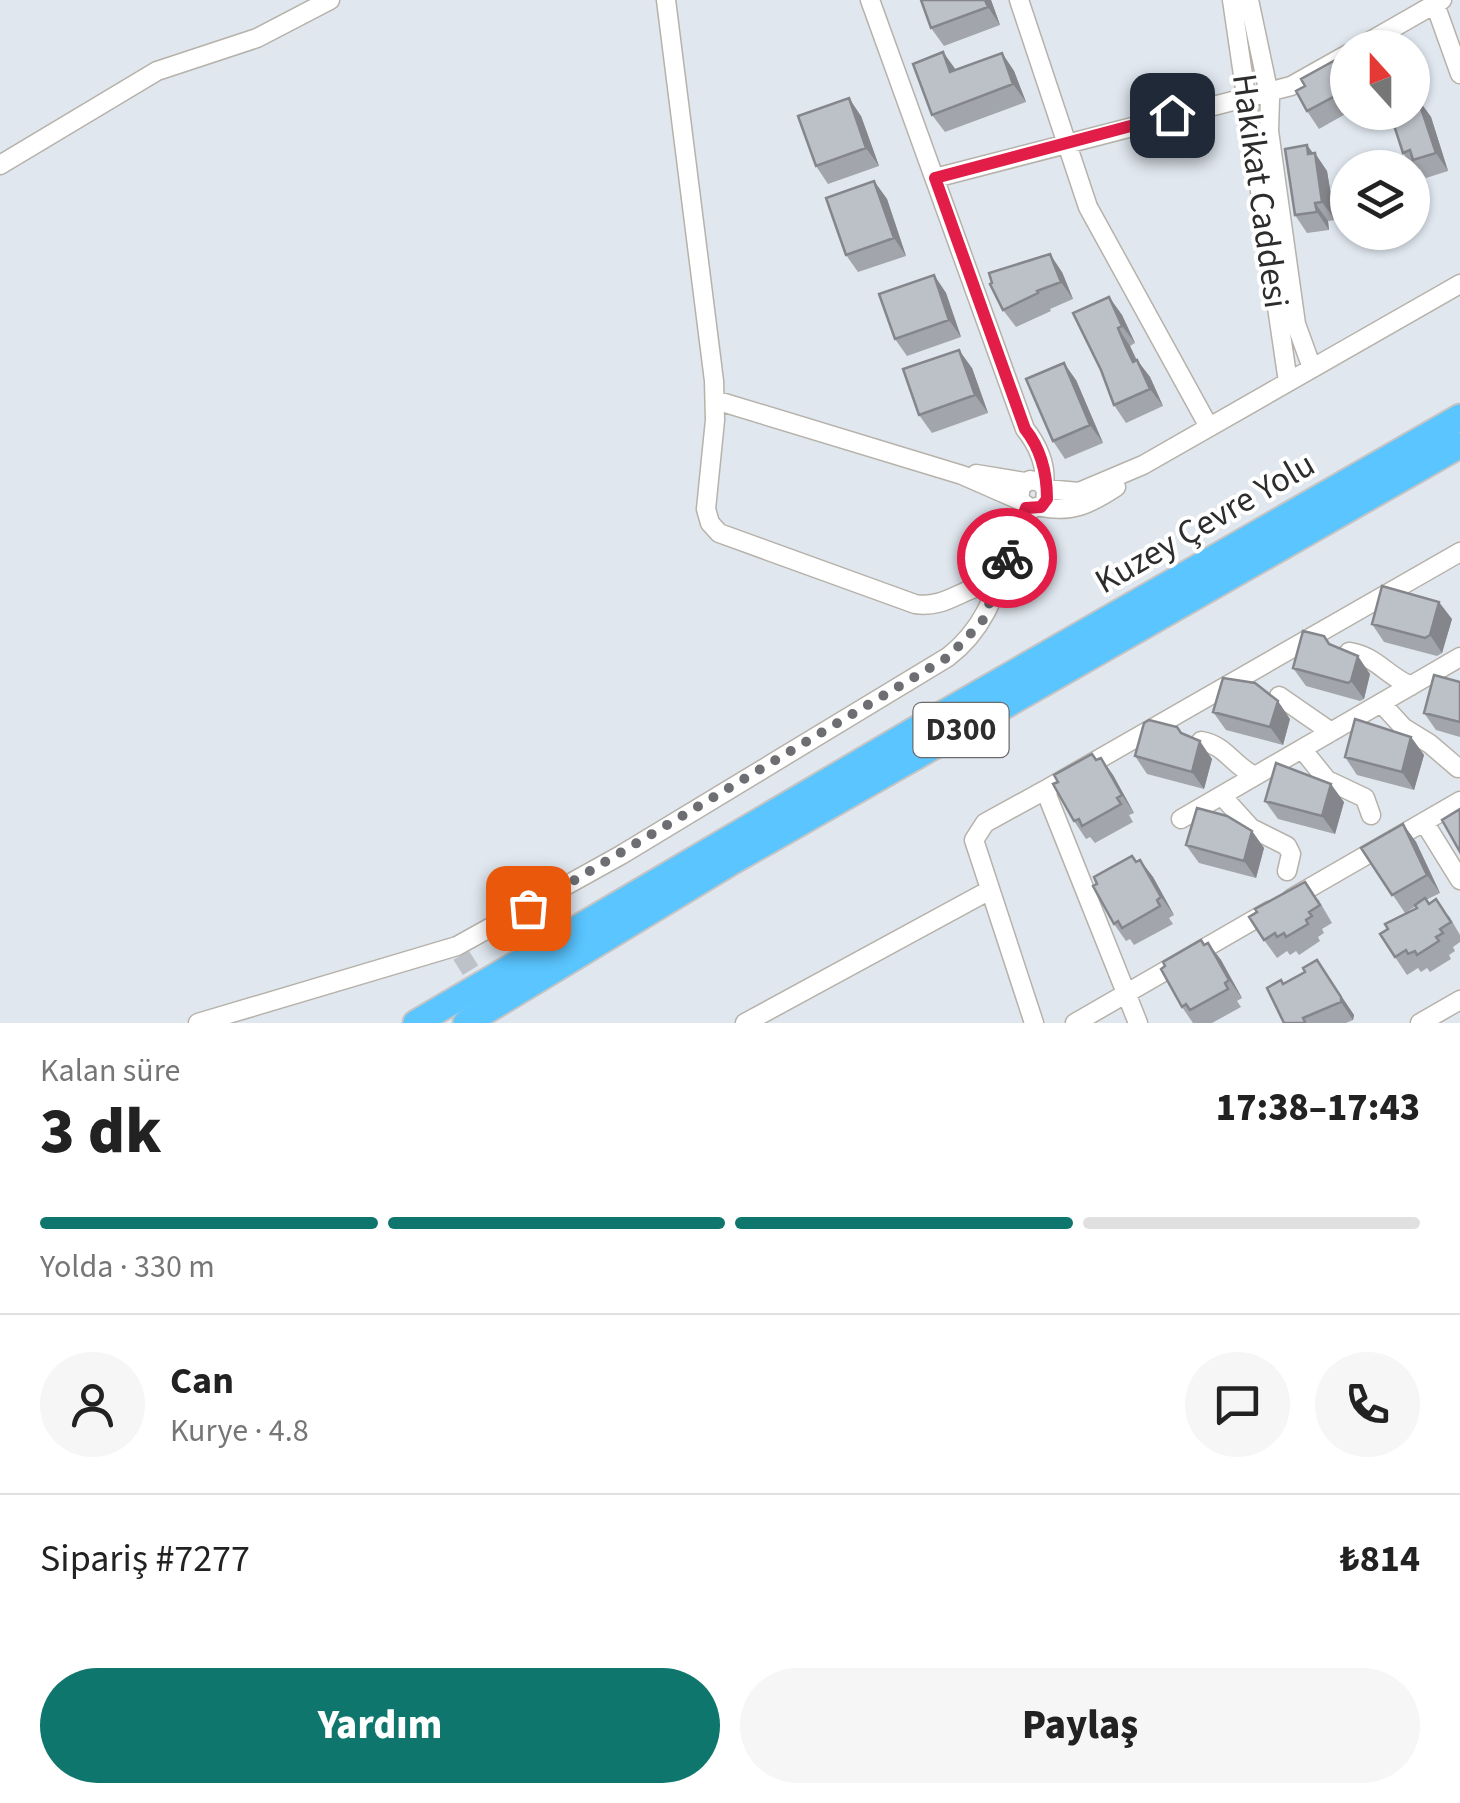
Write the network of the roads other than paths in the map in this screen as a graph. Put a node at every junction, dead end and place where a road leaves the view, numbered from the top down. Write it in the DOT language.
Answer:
graph roads {
  1 [pos="330,0"];
  2 [pos="666,0"];
  3 [pos="870,0"];
  4 [pos="1020,0"];
  5 [pos="1232,0"];
  6 [pos="1249,0"];
  7 [pos="1439,2"];
  8 [pos="1390,30"];
  9 [pos="1330,64"];
  10 [pos="1460,74"];
  11 [pos="1268,91"];
  12 [pos="1244,96"];
  13 [pos="1065,143"];
  14 [pos="0,165"];
  15 [pos="935,178"];
  16 [pos="1460,284"];
  17 [pos="1312,368"];
  18 [pos="1288,382"];
  19 [pos="715,400"];
  20 [pos="1460,417"];
  21 [pos="1209,426"];
  22 [pos="1460,445"];
  23 [pos="1033,493"];
  24 [pos="1458,557"];
  25 [pos="998,586"];
  26 [pos="1349,652"];
  27 [pos="1460,657"];
  28 [pos="1411,686"];
  29 [pos="1279,696"];
  30 [pos="1380,704"];
  31 [pos="1331,732"];
  32 [pos="1201,742"];
  33 [pos="1302,749"];
  34 [pos="1458,768"];
  35 [pos="1255,776"];
  36 [pos="1045,790"];
  37 [pos="1222,796"];
  38 [pos="1460,801"];
  39 [pos="1372,816"];
  40 [pos="1180,819"];
  41 [pos="1424,822"];
  42 [pos="1287,871"];
  43 [pos="1460,880"];
  44 [pos="988,891"];
  45 [pos="1127,994"];
  46 [pos="1460,1000"];
  47 [pos="198,1023"];
  48 [pos="416,1023"];
  49 [pos="466,1023"];
  50 [pos="745,1023"];
  51 [pos="1034,1023"];
  52 [pos="1075,1023"];
  53 [pos="1138,1023"];
  54 [pos="1420,1023"];
  1 -- 14 [label="street"];
  2 -- 19 [label="street"];
  3 -- 15 [label="street"];
  4 -- 13 [label="street"];
  5 -- 12 [label="street, Hakikat Caddesi"];
  6 -- 11 [label="street, Hakikat Caddesi"];
  7 -- 8 [label="street"];
  7 -- 10 [label="street"];
  9 -- 11 [label="street"];
  11 -- 12 [label="street"];
  11 -- 17 [label="street, Hakikat Caddesi"];
  12 -- 13 [label="street"];
  12 -- 18 [label="street, Hakikat Caddesi"];
  13 -- 15 [label="street"];
  13 -- 21 [label="street"];
  15 -- 23 [label="street"];
  16 -- 17 [label="street"];
  17 -- 18 [label="street"];
  18 -- 21 [label="street"];
  19 -- 23 [label="street"];
  19 -- 25 [label="street"];
  20 -- 48 [label="highway, Kuzey Çevre Yolu / D300"];
  21 -- 23 [label="street"];
  22 -- 49 [label="highway, Kuzey Çevre Yolu / D300"];
  23 -- 25 [label="street"];
  24 -- 36 [label="street"];
  25 -- 47 [label="street"];
  26 -- 28 [label="street"];
  27 -- 28 [label="street"];
  28 -- 30 [label="street"];
  29 -- 31 [label="street"];
  30 -- 31 [label="street"];
  30 -- 34 [label="street"];
  31 -- 33 [label="street"];
  32 -- 35 [label="street"];
  33 -- 35 [label="street"];
  33 -- 39 [label="street"];
  35 -- 37 [label="street"];
  36 -- 44 [label="street"];
  36 -- 45 [label="street"];
  37 -- 40 [label="street"];
  37 -- 42 [label="street"];
  38 -- 41 [label="street"];
  41 -- 43 [label="street"];
  41 -- 45 [label="street"];
  44 -- 50 [label="street"];
  44 -- 51 [label="street"];
  45 -- 52 [label="street"];
  45 -- 53 [label="street"];
  46 -- 54 [label="street"];
}
